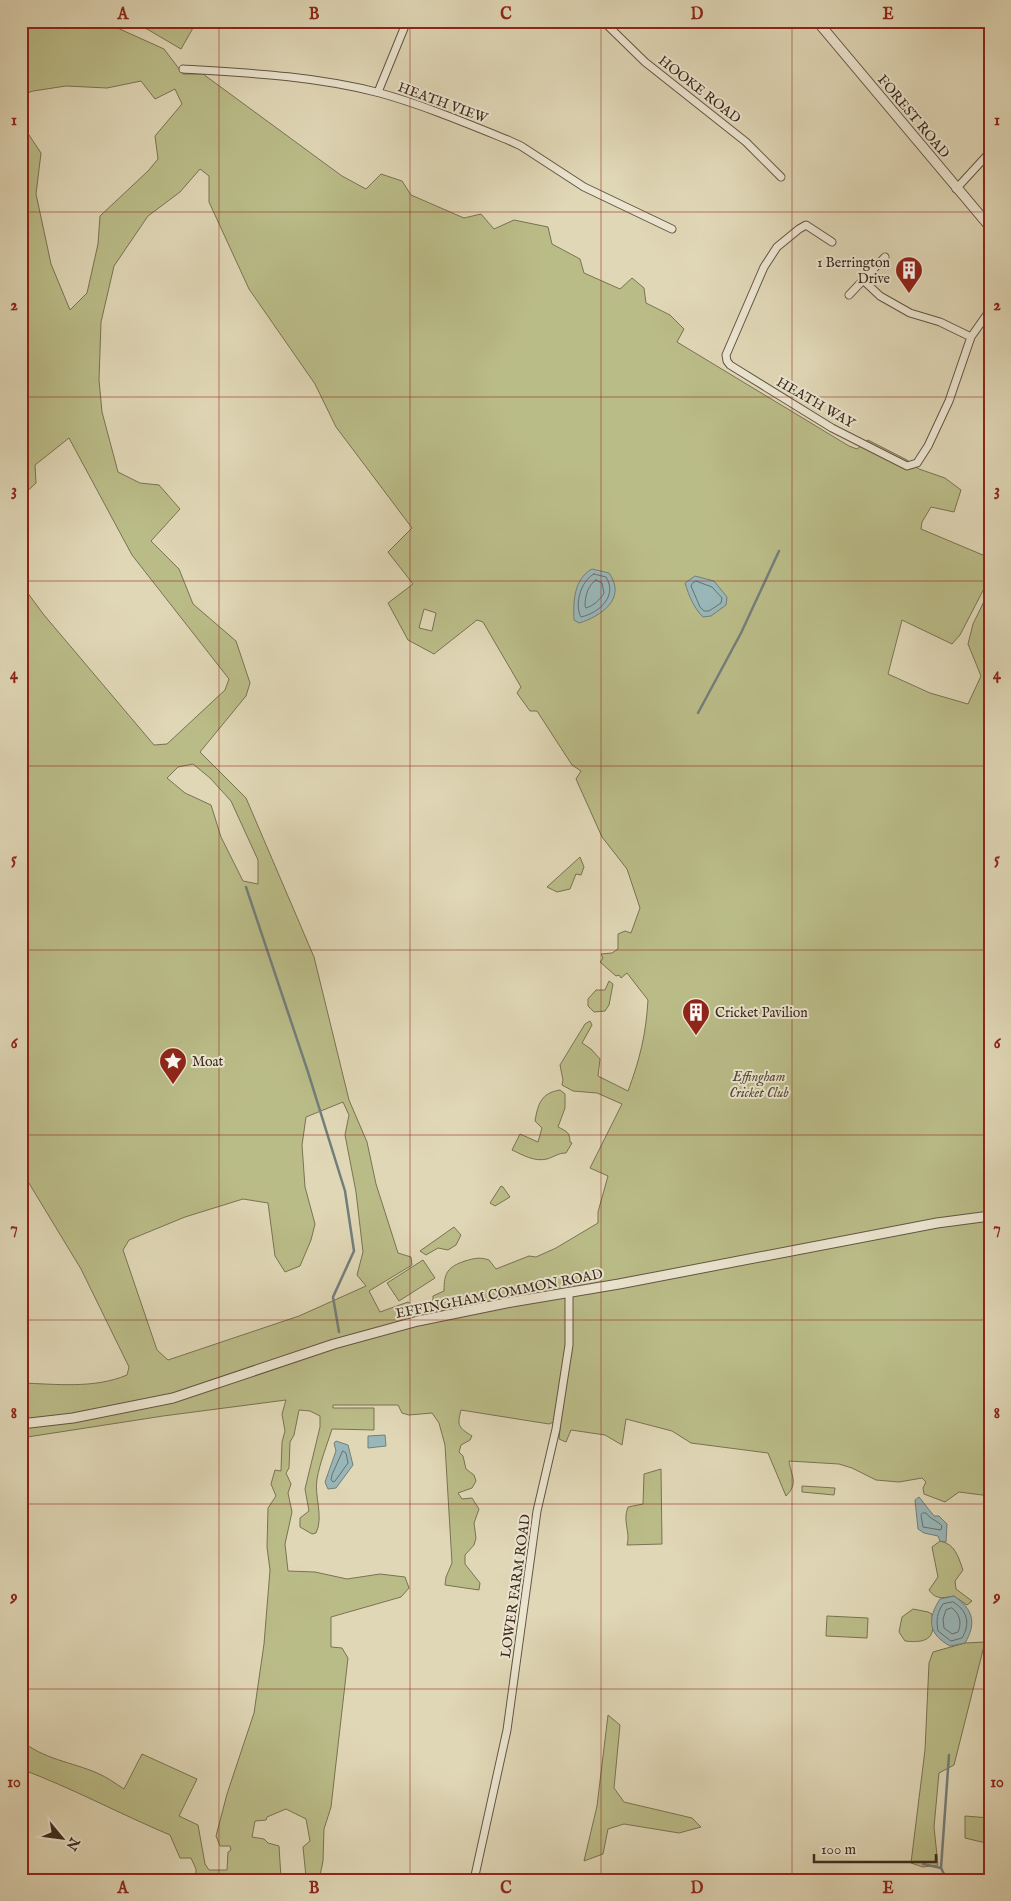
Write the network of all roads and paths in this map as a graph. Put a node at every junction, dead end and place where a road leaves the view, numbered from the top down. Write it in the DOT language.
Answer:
graph roads {
  1 [pos="407,21"];
  2 [pos="603,21"];
  3 [pos="821,23"];
  4 [pos="184,69"];
  5 [pos="378,92"];
  6 [pos="990,152"];
  7 [pos="780,177"];
  8 [pos="956,188"];
  9 [pos="990,227"];
  10 [pos="672,229"];
  11 [pos="832,242"];
  12 [pos="886,257"];
  13 [pos="863,280"];
  14 [pos="849,295"];
  15 [pos="990,310"];
  16 [pos="971,337"];
  17 [pos="990,1216"];
  18 [pos="569,1294"];
  19 [pos="21,1424"];
  20 [pos="474,1880"];
  1 -- 5 [label="street"];
  2 -- 7 [label="street, HOOKE ROAD"];
  3 -- 8 [label="street, FOREST ROAD"];
  4 -- 5 [label="street, HEATH VIEW"];
  5 -- 10 [label="street, HEATH VIEW"];
  6 -- 8 [label="street"];
  8 -- 9 [label="street, FOREST ROAD"];
  11 -- 16 [label="street, HEATH WAY"];
  12 -- 13 [label="street"];
  13 -- 14 [label="street"];
  13 -- 16 [label="street"];
  15 -- 16 [label="street, HEATH WAY"];
  17 -- 18 [label="street, EFFINGHAM COMMON ROAD"];
  18 -- 19 [label="street, EFFINGHAM COMMON ROAD"];
  18 -- 20 [label="street, LOWER FARM ROAD"];
}
